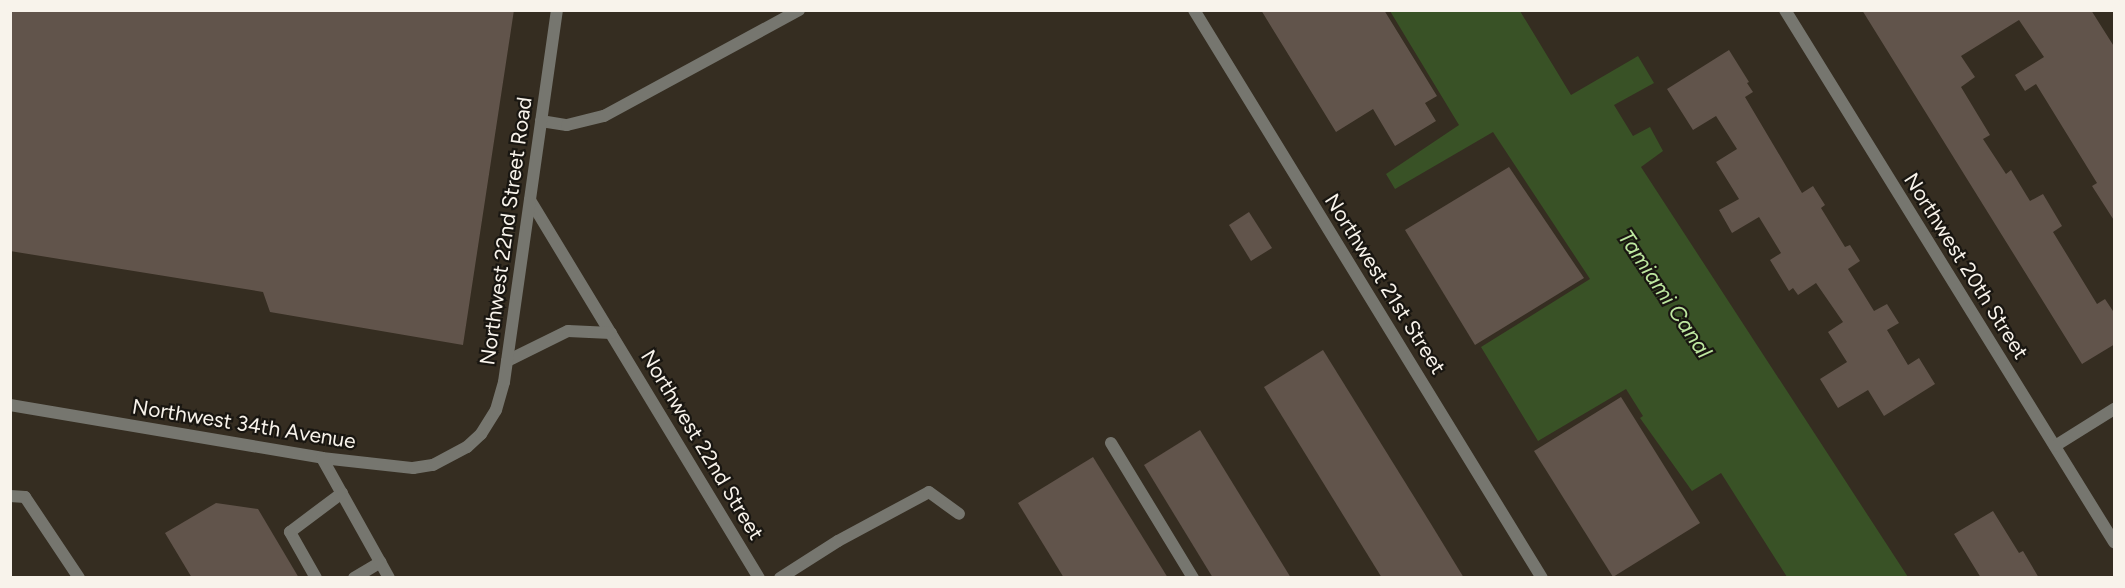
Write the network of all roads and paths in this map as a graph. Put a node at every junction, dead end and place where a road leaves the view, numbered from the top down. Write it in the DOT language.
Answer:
graph roads {
  1 [pos="557,10"];
  2 [pos="799,10"];
  3 [pos="1194,10"];
  4 [pos="1785,10"];
  5 [pos="542,120"];
  6 [pos="530,200"];
  7 [pos="611,333"];
  8 [pos="507,361"];
  9 [pos="10,405"];
  10 [pos="2115,409"];
  11 [pos="1111,443"];
  12 [pos="2055,446"];
  13 [pos="467,447"];
  14 [pos="322,458"];
  15 [pos="342,493"];
  16 [pos="10,496"];
  17 [pos="959,514"];
  18 [pos="2115,542"];
  19 [pos="381,562"];
  20 [pos="79,578"];
  21 [pos="316,578"];
  22 [pos="354,578"];
  23 [pos="389,578"];
  24 [pos="759,578"];
  25 [pos="780,578"];
  26 [pos="1193,578"];
  27 [pos="1542,578"];
  1 -- 5 [label="street, Northwest 22nd Street Road"];
  2 -- 5 [label="street"];
  3 -- 27 [label="street, Northwest 21st Street"];
  4 -- 12 [label="street, Northwest 20th Street"];
  5 -- 6 [label="street, Northwest 22nd Street Road"];
  6 -- 7 [label="street, Northwest 22nd Street"];
  6 -- 8 [label="street, Northwest 22nd Street Road"];
  7 -- 8 [label="street"];
  7 -- 24 [label="street, Northwest 22nd Street"];
  8 -- 13 [label="street, Northwest 22nd Street Road"];
  9 -- 14 [label="street, Northwest 34th Avenue"];
  10 -- 12 [label="street"];
  11 -- 26 [label="street"];
  12 -- 18 [label="street, Northwest 20th Street"];
  13 -- 14 [label="street, Northwest 34th Avenue"];
  14 -- 15 [label="street"];
  15 -- 19 [label="street"];
  15 -- 21 [label="street"];
  16 -- 20 [label="street"];
  17 -- 25 [label="street"];
  19 -- 22 [label="street"];
  19 -- 23 [label="street"];
}
